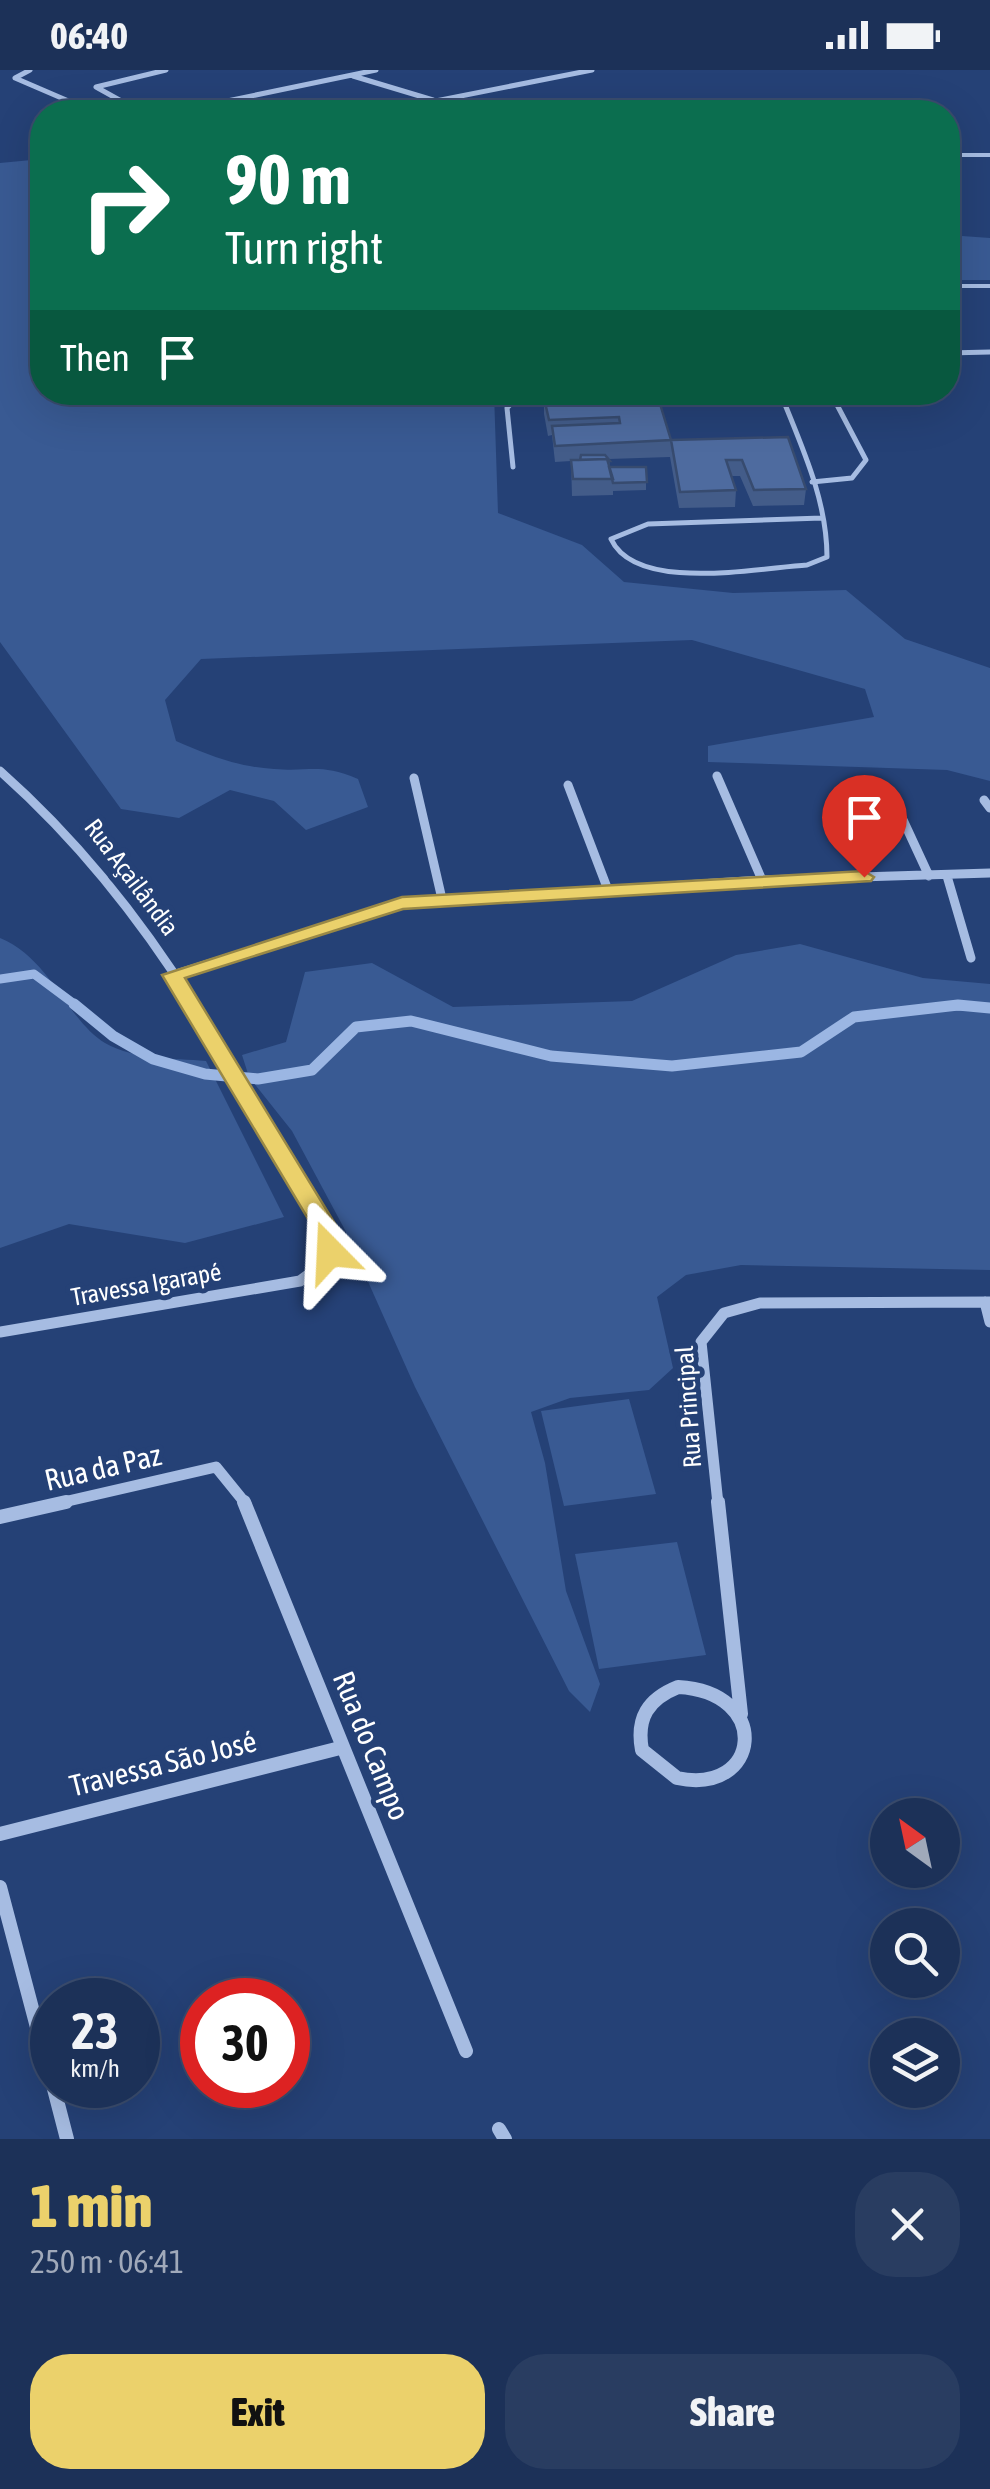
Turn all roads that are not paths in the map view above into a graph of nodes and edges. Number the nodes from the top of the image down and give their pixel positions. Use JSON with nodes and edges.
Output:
{"nodes":[{"id":1,"x":30,"y":70,"type":"edge"},
{"id":2,"x":166,"y":70,"type":"edge"},
{"id":3,"x":376,"y":70,"type":"edge"},
{"id":4,"x":592,"y":70,"type":"edge"},
{"id":5,"x":350,"y":75,"type":"junction"},
{"id":6,"x":66,"y":100,"type":"edge"},
{"id":7,"x":119,"y":100,"type":"edge"},
{"id":8,"x":231,"y":100,"type":"edge"},
{"id":9,"x":434,"y":100,"type":"joint"},
{"id":10,"x":960,"y":155,"type":"edge"},
{"id":11,"x":990,"y":155,"type":"edge"},
{"id":12,"x":960,"y":286,"type":"edge"},
{"id":13,"x":990,"y":286,"type":"edge"},
{"id":14,"x":990,"y":352,"type":"edge"},
{"id":15,"x":960,"y":353,"type":"edge"},
{"id":16,"x":510,"y":405,"type":"edge"},
{"id":17,"x":785,"y":405,"type":"edge"},
{"id":18,"x":837,"y":405,"type":"edge"},
{"id":19,"x":513,"y":468,"type":"dead end"},
{"id":20,"x":812,"y":482,"type":"junction"},
{"id":21,"x":822,"y":518,"type":"junction"},
{"id":22,"x":0,"y":771,"type":"edge"},
{"id":23,"x":717,"y":776,"type":"dead end"},
{"id":24,"x":414,"y":778,"type":"dead end"},
{"id":25,"x":568,"y":785,"type":"dead end"},
{"id":26,"x":891,"y":794,"type":"dead end"},
{"id":27,"x":990,"y":872,"type":"edge"},
{"id":28,"x":929,"y":876,"type":"junction"},
{"id":29,"x":947,"y":876,"type":"junction"},
{"id":30,"x":762,"y":880,"type":"junction"},
{"id":31,"x":608,"y":890,"type":"junction"},
{"id":32,"x":442,"y":899,"type":"junction"},
{"id":33,"x":971,"y":958,"type":"dead end"},
{"id":34,"x":173,"y":975,"type":"junction"},
{"id":35,"x":300,"y":1281,"type":"joint"},
{"id":36,"x":987,"y":1302,"type":"edge"},
{"id":37,"x":990,"y":1322,"type":"edge"},
{"id":38,"x":0,"y":1332,"type":"edge"},
{"id":39,"x":216,"y":1467,"type":"joint"},
{"id":40,"x":0,"y":1517,"type":"edge"},
{"id":41,"x":741,"y":1714,"type":"junction"},
{"id":42,"x":340,"y":1748,"type":"junction"},
{"id":43,"x":0,"y":1834,"type":"edge"},
{"id":44,"x":0,"y":1888,"type":"edge"},
{"id":45,"x":30,"y":1999,"type":"edge"},
{"id":46,"x":466,"y":2051,"type":"dead end"},
{"id":47,"x":59,"y":2108,"type":"edge"},
{"id":48,"x":67,"y":2139,"type":"edge"}],
"edges":[{"from":1,"to":6,"type":"street"},
{"from":2,"to":7,"type":"street"},
{"from":3,"to":5,"type":"street"},
{"from":4,"to":9,"type":"street"},
{"from":5,"to":8,"type":"street"},
{"from":5,"to":9,"type":"street"},
{"from":10,"to":11,"type":"lane"},
{"from":12,"to":13,"type":"lane"},
{"from":14,"to":15,"type":"lane"},
{"from":16,"to":19,"type":"lane"},
{"from":17,"to":20,"type":"lane"},
{"from":18,"to":20,"type":"lane"},
{"from":20,"to":21,"type":"lane"},
{"from":21,"to":21,"type":"lane"},
{"from":22,"to":34,"type":"street","name":"Rua Açailândia"},
{"from":23,"to":30,"type":"street"},
{"from":24,"to":32,"type":"street"},
{"from":25,"to":31,"type":"street"},
{"from":26,"to":28,"type":"street"},
{"from":27,"to":29,"type":"street"},
{"from":28,"to":29,"type":"street"},
{"from":28,"to":30,"type":"street"},
{"from":29,"to":33,"type":"street"},
{"from":30,"to":31,"type":"street"},
{"from":31,"to":32,"type":"street"},
{"from":32,"to":34,"type":"street"},
{"from":34,"to":35,"type":"street","name":"Rua Açailândia"},
{"from":35,"to":38,"type":"street","name":"Travessa Igarapé"},
{"from":36,"to":37,"type":"street"},
{"from":36,"to":41,"type":"street","name":"Rua Principal"},
{"from":39,"to":40,"type":"street","name":"Rua da Paz"},
{"from":39,"to":42,"type":"street","name":"Rua do Campo"},
{"from":41,"to":41,"type":"street"},
{"from":42,"to":43,"type":"street","name":"Travessa São José"},
{"from":42,"to":46,"type":"street","name":"Rua do Campo"},
{"from":44,"to":45,"type":"street"},
{"from":47,"to":48,"type":"street"}]}
